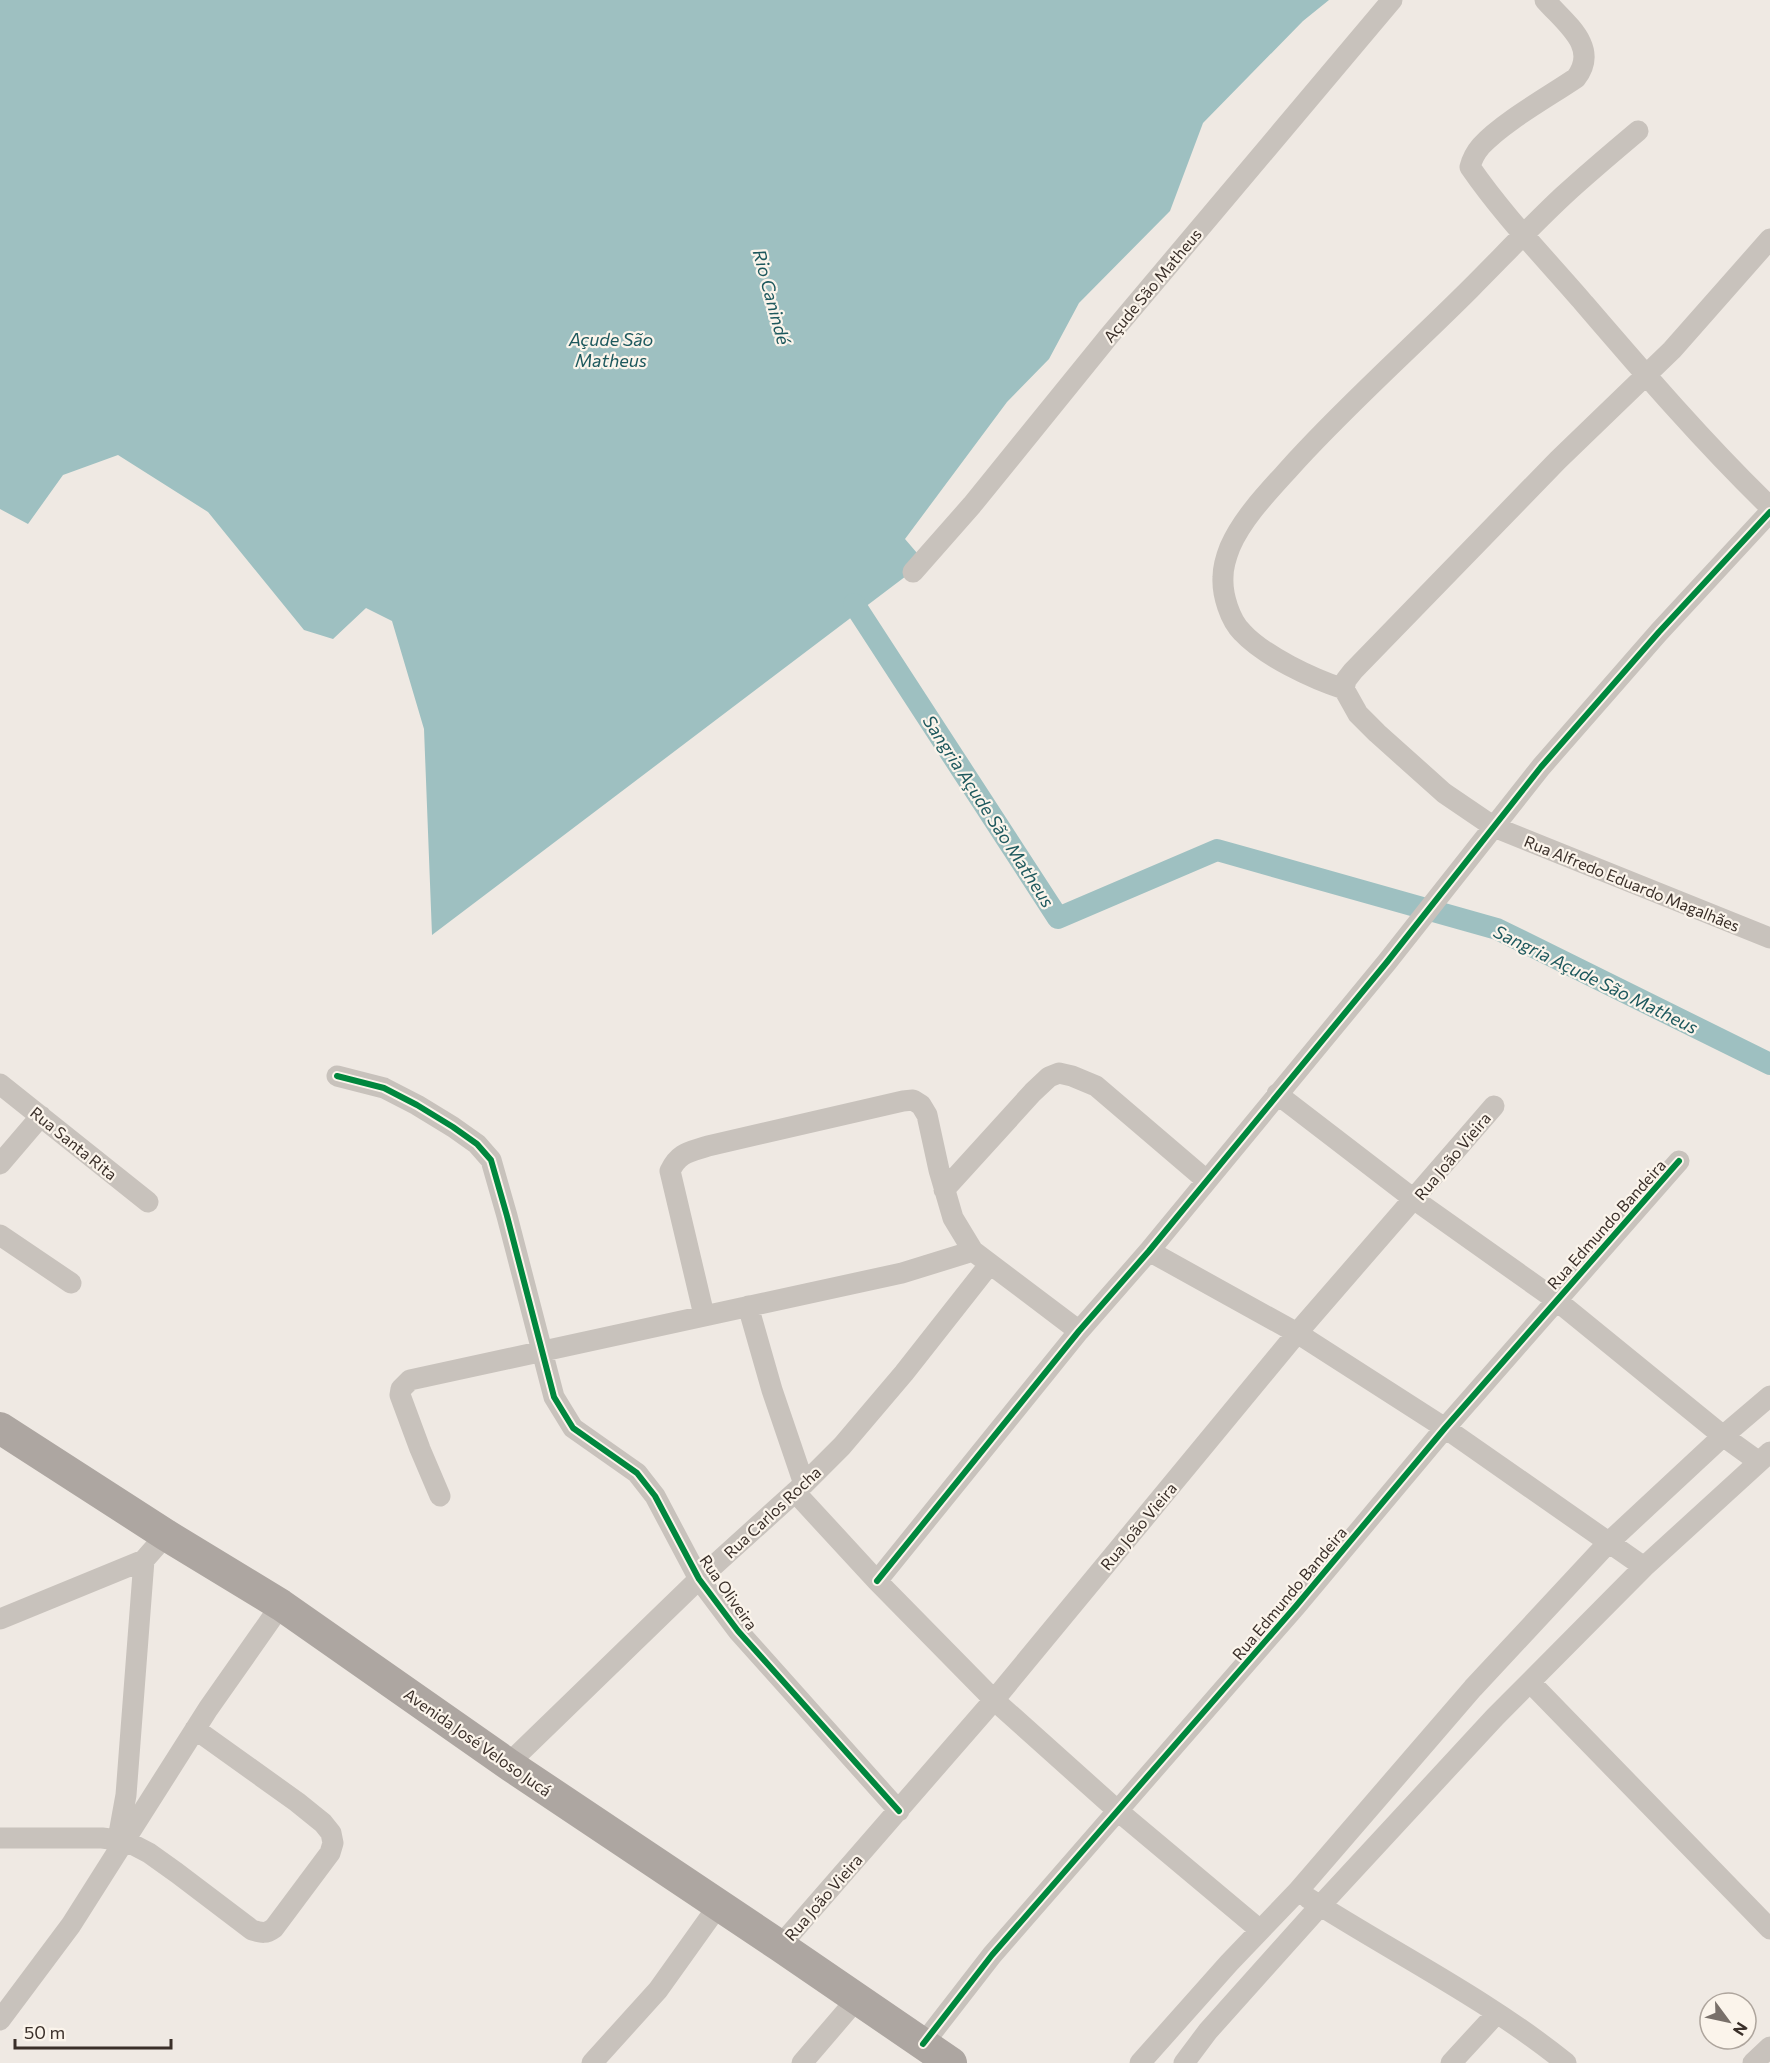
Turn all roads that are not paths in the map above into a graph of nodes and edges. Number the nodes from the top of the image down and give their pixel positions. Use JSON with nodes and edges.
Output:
{"nodes":[{"id":1,"x":1392,"y":0,"type":"edge"},
{"id":2,"x":1545,"y":0,"type":"edge"},
{"id":3,"x":1638,"y":131,"type":"dead end"},
{"id":4,"x":1524,"y":234,"type":"junction"},
{"id":5,"x":1770,"y":239,"type":"edge"},
{"id":6,"x":1646,"y":376,"type":"junction"},
{"id":7,"x":1770,"y":509,"type":"edge"},
{"id":8,"x":913,"y":572,"type":"dead end"},
{"id":9,"x":1344,"y":689,"type":"junction"},
{"id":10,"x":1494,"y":827,"type":"junction"},
{"id":11,"x":1770,"y":938,"type":"edge"},
{"id":12,"x":337,"y":1076,"type":"dead end"},
{"id":13,"x":0,"y":1084,"type":"edge"},
{"id":14,"x":1277,"y":1094,"type":"junction"},
{"id":15,"x":1494,"y":1106,"type":"dead end"},
{"id":16,"x":41,"y":1116,"type":"junction"},
{"id":17,"x":1679,"y":1161,"type":"dead end"},
{"id":18,"x":0,"y":1164,"type":"edge"},
{"id":19,"x":1206,"y":1180,"type":"junction"},
{"id":20,"x":944,"y":1190,"type":"junction"},
{"id":21,"x":1414,"y":1200,"type":"junction"},
{"id":22,"x":148,"y":1202,"type":"dead end"},
{"id":23,"x":0,"y":1235,"type":"edge"},
{"id":24,"x":1149,"y":1251,"type":"junction"},
{"id":25,"x":981,"y":1258,"type":"junction"},
{"id":26,"x":71,"y":1283,"type":"dead end"},
{"id":27,"x":1556,"y":1300,"type":"junction"},
{"id":28,"x":748,"y":1306,"type":"junction"},
{"id":29,"x":704,"y":1315,"type":"junction"},
{"id":30,"x":1079,"y":1330,"type":"junction"},
{"id":31,"x":1297,"y":1333,"type":"junction"},
{"id":32,"x":541,"y":1351,"type":"junction"},
{"id":33,"x":1770,"y":1396,"type":"edge"},
{"id":34,"x":0,"y":1428,"type":"edge"},
{"id":35,"x":1445,"y":1428,"type":"junction"},
{"id":36,"x":1723,"y":1436,"type":"junction"},
{"id":37,"x":1764,"y":1457,"type":"edge"},
{"id":38,"x":800,"y":1488,"type":"junction"},
{"id":39,"x":440,"y":1496,"type":"dead end"},
{"id":40,"x":166,"y":1535,"type":"junction"},
{"id":41,"x":1608,"y":1543,"type":"junction"},
{"id":42,"x":144,"y":1560,"type":"junction"},
{"id":43,"x":1644,"y":1567,"type":"junction"},
{"id":44,"x":699,"y":1579,"type":"junction"},
{"id":45,"x":877,"y":1581,"type":"junction"},
{"id":46,"x":281,"y":1605,"type":"junction"},
{"id":47,"x":0,"y":1619,"type":"edge"},
{"id":48,"x":1530,"y":1682,"type":"junction"},
{"id":49,"x":994,"y":1700,"type":"junction"},
{"id":50,"x":195,"y":1729,"type":"junction"},
{"id":51,"x":508,"y":1764,"type":"junction"},
{"id":52,"x":899,"y":1811,"type":"junction"},
{"id":53,"x":1118,"y":1811,"type":"junction"},
{"id":54,"x":0,"y":1838,"type":"edge"},
{"id":55,"x":122,"y":1840,"type":"junction"},
{"id":56,"x":1297,"y":1892,"type":"junction"},
{"id":57,"x":718,"y":1906,"type":"junction"},
{"id":58,"x":1320,"y":1906,"type":"junction"},
{"id":59,"x":1770,"y":1929,"type":"edge"},
{"id":60,"x":1260,"y":1930,"type":"junction"},
{"id":61,"x":780,"y":1946,"type":"junction"},
{"id":62,"x":856,"y":2000,"type":"junction"},
{"id":63,"x":1497,"y":2013,"type":"junction"},
{"id":64,"x":0,"y":2020,"type":"edge"},
{"id":65,"x":922,"y":2044,"type":"junction"},
{"id":66,"x":1770,"y":2047,"type":"edge"},
{"id":67,"x":592,"y":2063,"type":"edge"},
{"id":68,"x":802,"y":2063,"type":"edge"},
{"id":69,"x":951,"y":2063,"type":"edge"},
{"id":70,"x":1140,"y":2063,"type":"edge"},
{"id":71,"x":1184,"y":2063,"type":"edge"},
{"id":72,"x":1451,"y":2063,"type":"edge"},
{"id":73,"x":1566,"y":2063,"type":"edge"},
{"id":74,"x":1753,"y":2063,"type":"edge"}],
"edges":[{"from":1,"to":8,"type":"street","name":"Açude São Matheus"},
{"from":2,"to":4,"type":"street"},
{"from":3,"to":4,"type":"street"},
{"from":4,"to":6,"type":"street"},
{"from":4,"to":9,"type":"street"},
{"from":5,"to":6,"type":"street"},
{"from":6,"to":7,"type":"street"},
{"from":6,"to":9,"type":"street"},
{"from":7,"to":10,"type":"street"},
{"from":9,"to":10,"type":"street","name":"Rua Alfredo Eduardo Magalhães"},
{"from":10,"to":11,"type":"street","name":"Rua Alfredo Eduardo Magalhães"},
{"from":10,"to":14,"type":"street"},
{"from":12,"to":32,"type":"street","name":"Rua Oliveira"},
{"from":13,"to":16,"type":"street","name":"Rua Santa Rita"},
{"from":14,"to":19,"type":"street"},
{"from":14,"to":21,"type":"street"},
{"from":15,"to":21,"type":"street","name":"Rua João Vieira"},
{"from":16,"to":18,"type":"street"},
{"from":16,"to":22,"type":"street","name":"Rua Santa Rita"},
{"from":17,"to":27,"type":"street","name":"Rua Edmundo Bandeira"},
{"from":19,"to":20,"type":"street"},
{"from":19,"to":24,"type":"street"},
{"from":20,"to":25,"type":"street"},
{"from":20,"to":29,"type":"street"},
{"from":21,"to":27,"type":"street"},
{"from":21,"to":31,"type":"street","name":"Rua João Vieira"},
{"from":23,"to":26,"type":"street"},
{"from":24,"to":30,"type":"street"},
{"from":24,"to":31,"type":"street"},
{"from":25,"to":28,"type":"street"},
{"from":25,"to":30,"type":"street"},
{"from":25,"to":38,"type":"street","name":"Rua Carlos Rocha"},
{"from":27,"to":35,"type":"street","name":"Rua Edmundo Bandeira"},
{"from":27,"to":36,"type":"street"},
{"from":28,"to":29,"type":"street"},
{"from":28,"to":38,"type":"street"},
{"from":29,"to":32,"type":"street"},
{"from":30,"to":45,"type":"street"},
{"from":31,"to":35,"type":"street"},
{"from":31,"to":49,"type":"street","name":"Rua João Vieira"},
{"from":32,"to":39,"type":"street"},
{"from":32,"to":44,"type":"street","name":"Rua Oliveira"},
{"from":33,"to":36,"type":"street"},
{"from":34,"to":40,"type":"main road","name":"Avenida José Veloso Jucá"},
{"from":35,"to":41,"type":"street"},
{"from":35,"to":53,"type":"street","name":"Rua Edmundo Bandeira"},
{"from":36,"to":37,"type":"street"},
{"from":36,"to":41,"type":"street"},
{"from":37,"to":43,"type":"street"},
{"from":38,"to":44,"type":"street","name":"Rua Carlos Rocha"},
{"from":38,"to":45,"type":"street"},
{"from":40,"to":42,"type":"street"},
{"from":40,"to":46,"type":"main road","name":"Avenida José Veloso Jucá"},
{"from":41,"to":43,"type":"street"},
{"from":41,"to":56,"type":"street"},
{"from":42,"to":47,"type":"street"},
{"from":42,"to":55,"type":"street"},
{"from":43,"to":48,"type":"street"},
{"from":44,"to":51,"type":"street","name":"Rua Carlos Rocha"},
{"from":44,"to":52,"type":"street","name":"Rua Oliveira"},
{"from":45,"to":49,"type":"street"},
{"from":46,"to":50,"type":"street"},
{"from":46,"to":51,"type":"main road","name":"Avenida José Veloso Jucá"},
{"from":48,"to":58,"type":"street"},
{"from":48,"to":59,"type":"street"},
{"from":49,"to":52,"type":"street","name":"Rua João Vieira"},
{"from":49,"to":53,"type":"street"},
{"from":50,"to":55,"type":"street"},
{"from":50,"to":55,"type":"street"},
{"from":51,"to":57,"type":"main road","name":"Avenida José Veloso Jucá"},
{"from":52,"to":61,"type":"street","name":"Rua João Vieira"},
{"from":53,"to":60,"type":"street"},
{"from":53,"to":65,"type":"street","name":"Rua Edmundo Bandeira"},
{"from":54,"to":55,"type":"street"},
{"from":55,"to":64,"type":"street"},
{"from":56,"to":58,"type":"street"},
{"from":56,"to":60,"type":"street"},
{"from":57,"to":61,"type":"main road","name":"Avenida José Veloso Jucá"},
{"from":57,"to":67,"type":"street"},
{"from":58,"to":63,"type":"street"},
{"from":58,"to":71,"type":"street"},
{"from":60,"to":70,"type":"street"},
{"from":61,"to":62,"type":"main road","name":"Avenida José Veloso Jucá"},
{"from":62,"to":65,"type":"main road","name":"Avenida José Veloso Jucá"},
{"from":62,"to":68,"type":"street"},
{"from":63,"to":72,"type":"street"},
{"from":63,"to":73,"type":"street"},
{"from":65,"to":69,"type":"main road","name":"Avenida José Veloso Jucá"},
{"from":66,"to":74,"type":"street"}]}
